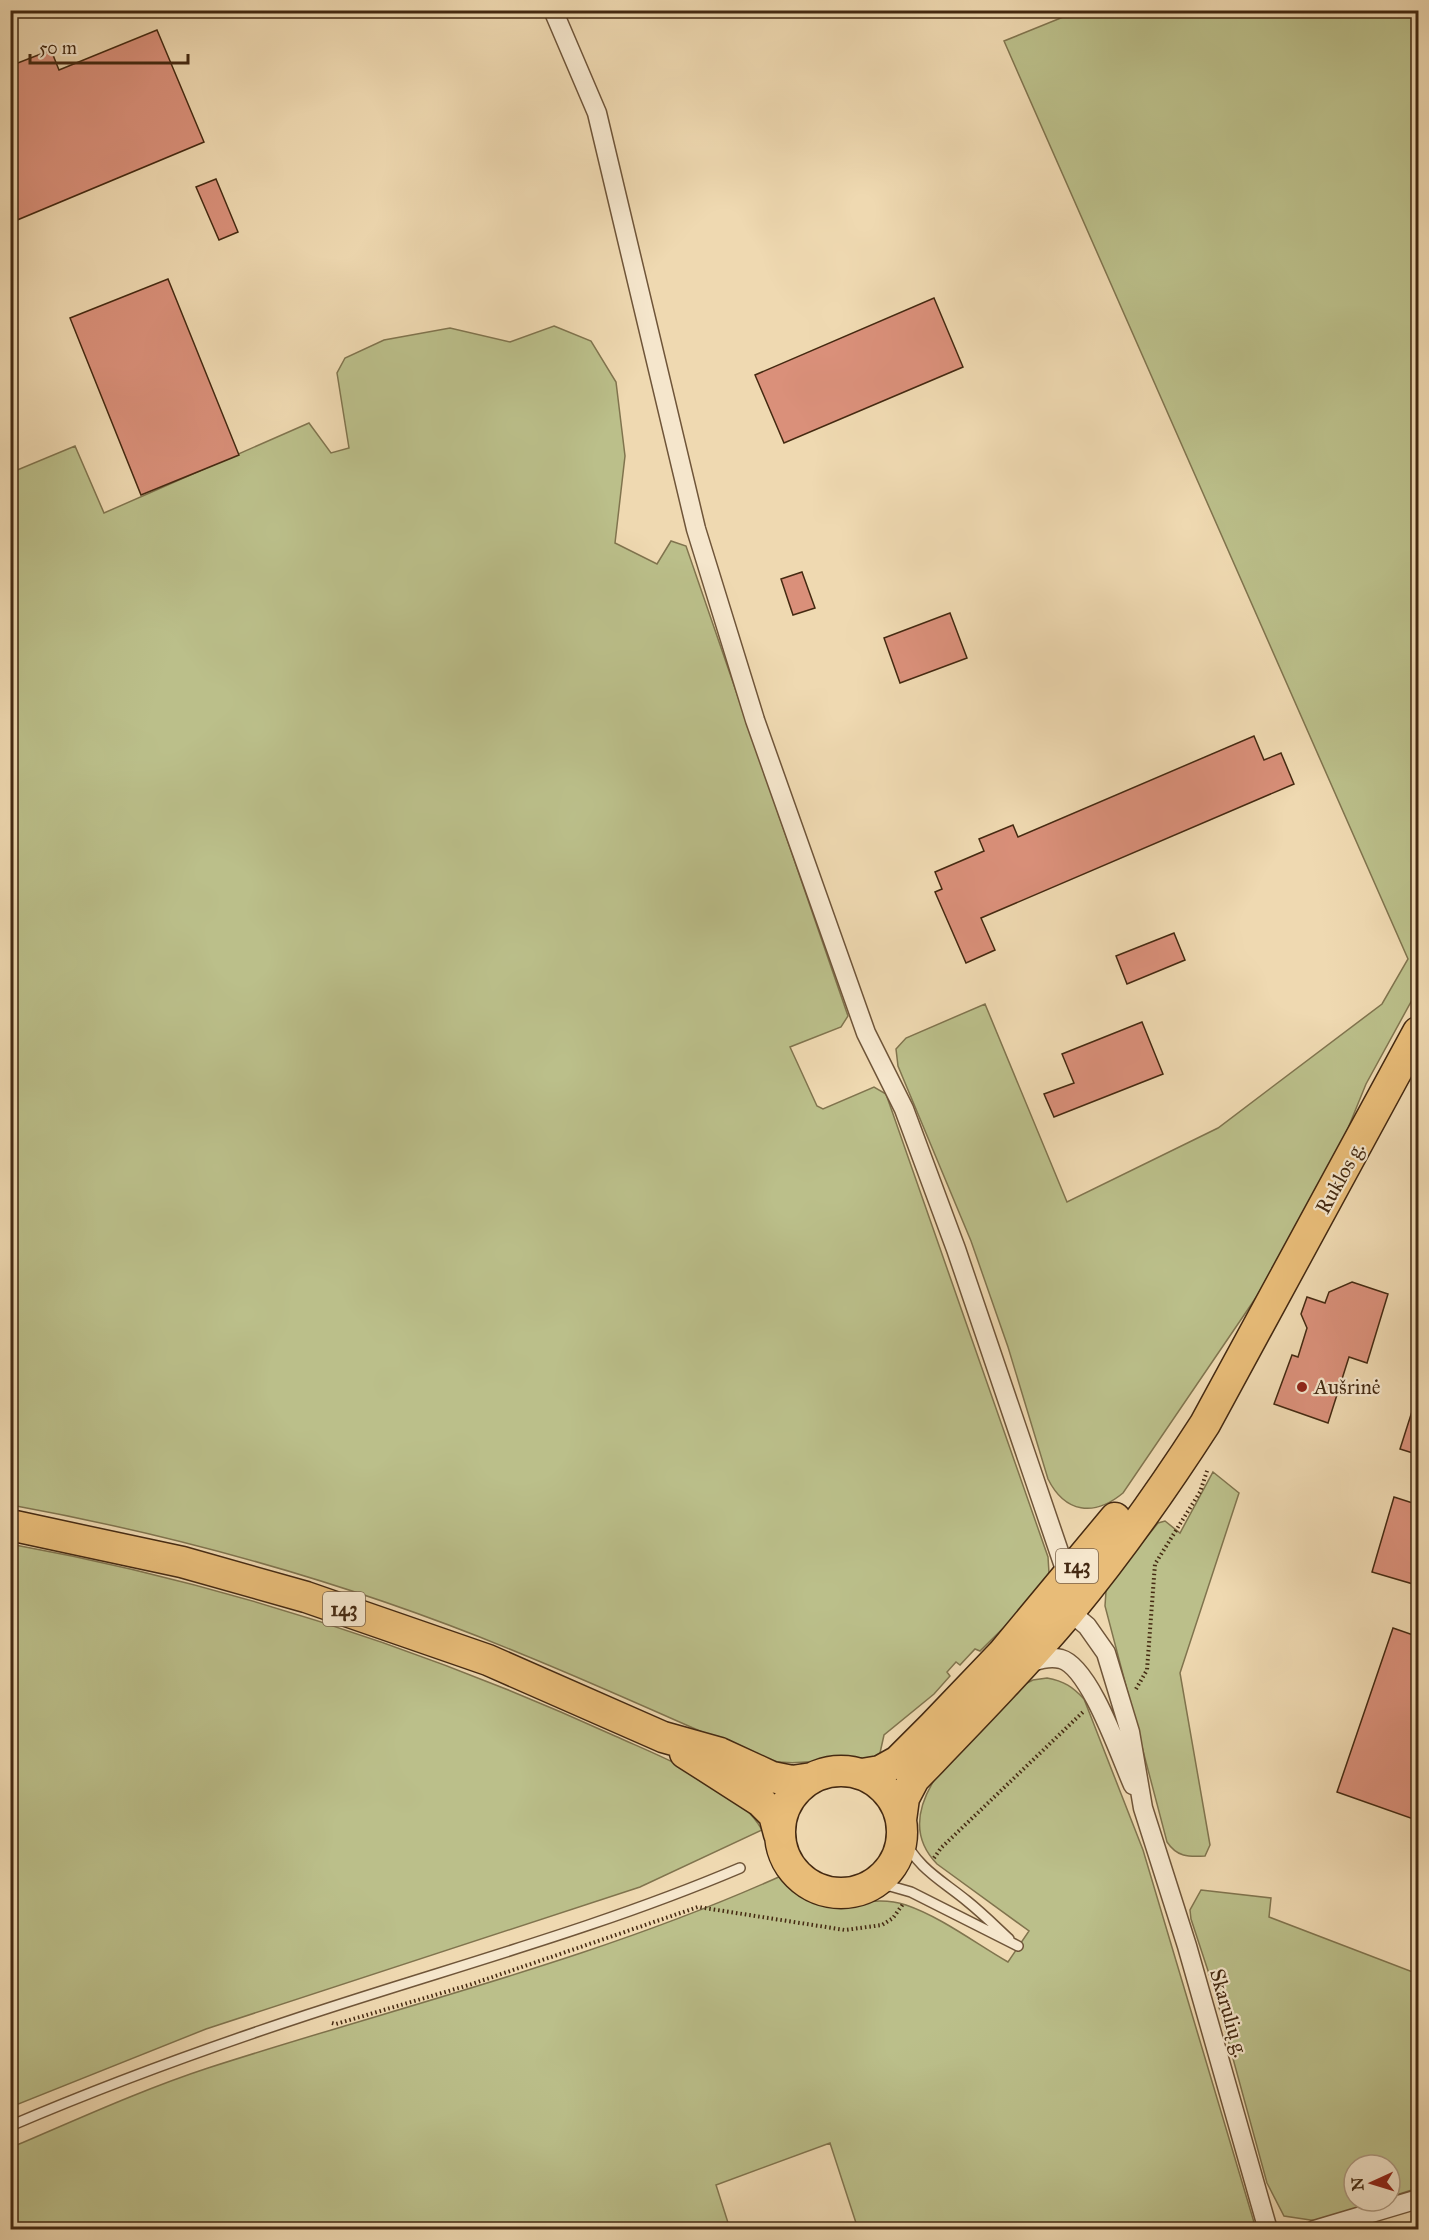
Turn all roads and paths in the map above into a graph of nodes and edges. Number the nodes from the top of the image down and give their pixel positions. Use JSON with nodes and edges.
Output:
{"nodes":[{"id":1,"x":553,"y":10,"type":"edge"},
{"id":2,"x":1419,"y":1032,"type":"edge"},
{"id":3,"x":1259,"y":1322,"type":"junction"},
{"id":4,"x":10,"y":1525,"type":"edge"},
{"id":5,"x":1068,"y":1578,"type":"junction"},
{"id":6,"x":1069,"y":1611,"type":"junction"},
{"id":7,"x":1035,"y":1616,"type":"junction"},
{"id":8,"x":1023,"y":1665,"type":"junction"},
{"id":9,"x":663,"y":1737,"type":"junction"},
{"id":10,"x":862,"y":1774,"type":"junction"},
{"id":11,"x":812,"y":1778,"type":"junction"},
{"id":12,"x":1143,"y":1808,"type":"junction"},
{"id":13,"x":902,"y":1828,"type":"junction"},
{"id":14,"x":779,"y":1834,"type":"junction"},
{"id":15,"x":740,"y":1868,"type":"dead end"},
{"id":16,"x":867,"y":1888,"type":"junction"},
{"id":17,"x":10,"y":2126,"type":"edge"},
{"id":18,"x":1419,"y":2199,"type":"edge"},
{"id":19,"x":1268,"y":2229,"type":"edge"},
{"id":20,"x":1314,"y":2229,"type":"edge"}],
"edges":[{"from":1,"to":5,"type":"street"},
{"from":2,"to":3,"type":"main road","name":"Ruklos g.","number":"143"},
{"from":3,"to":5,"type":"main road","number":"143"},
{"from":3,"to":6,"type":"main road","number":"143"},
{"from":4,"to":9,"type":"main road","number":"143"},
{"from":5,"to":7,"type":"main road","number":"143"},
{"from":6,"to":7,"type":"street"},
{"from":6,"to":8,"type":"main road","number":"143"},
{"from":6,"to":12,"type":"street","name":"Skarulių g."},
{"from":7,"to":10,"type":"main road","number":"143"},
{"from":8,"to":12,"type":"street","name":"Skarulių g."},
{"from":8,"to":13,"type":"main road","number":"143"},
{"from":9,"to":11,"type":"main road","number":"143"},
{"from":9,"to":14,"type":"main road","number":"143"},
{"from":10,"to":11,"type":"main road","number":"143"},
{"from":10,"to":13,"type":"main road"},
{"from":11,"to":14,"type":"main road"},
{"from":12,"to":19,"type":"street","name":"Skarulių g."},
{"from":13,"to":16,"type":"main road","number":"143"},
{"from":13,"to":16,"type":"lane"},
{"from":14,"to":16,"type":"main road","number":"143"},
{"from":15,"to":17,"type":"lane"},
{"from":18,"to":20,"type":"street"}]}
